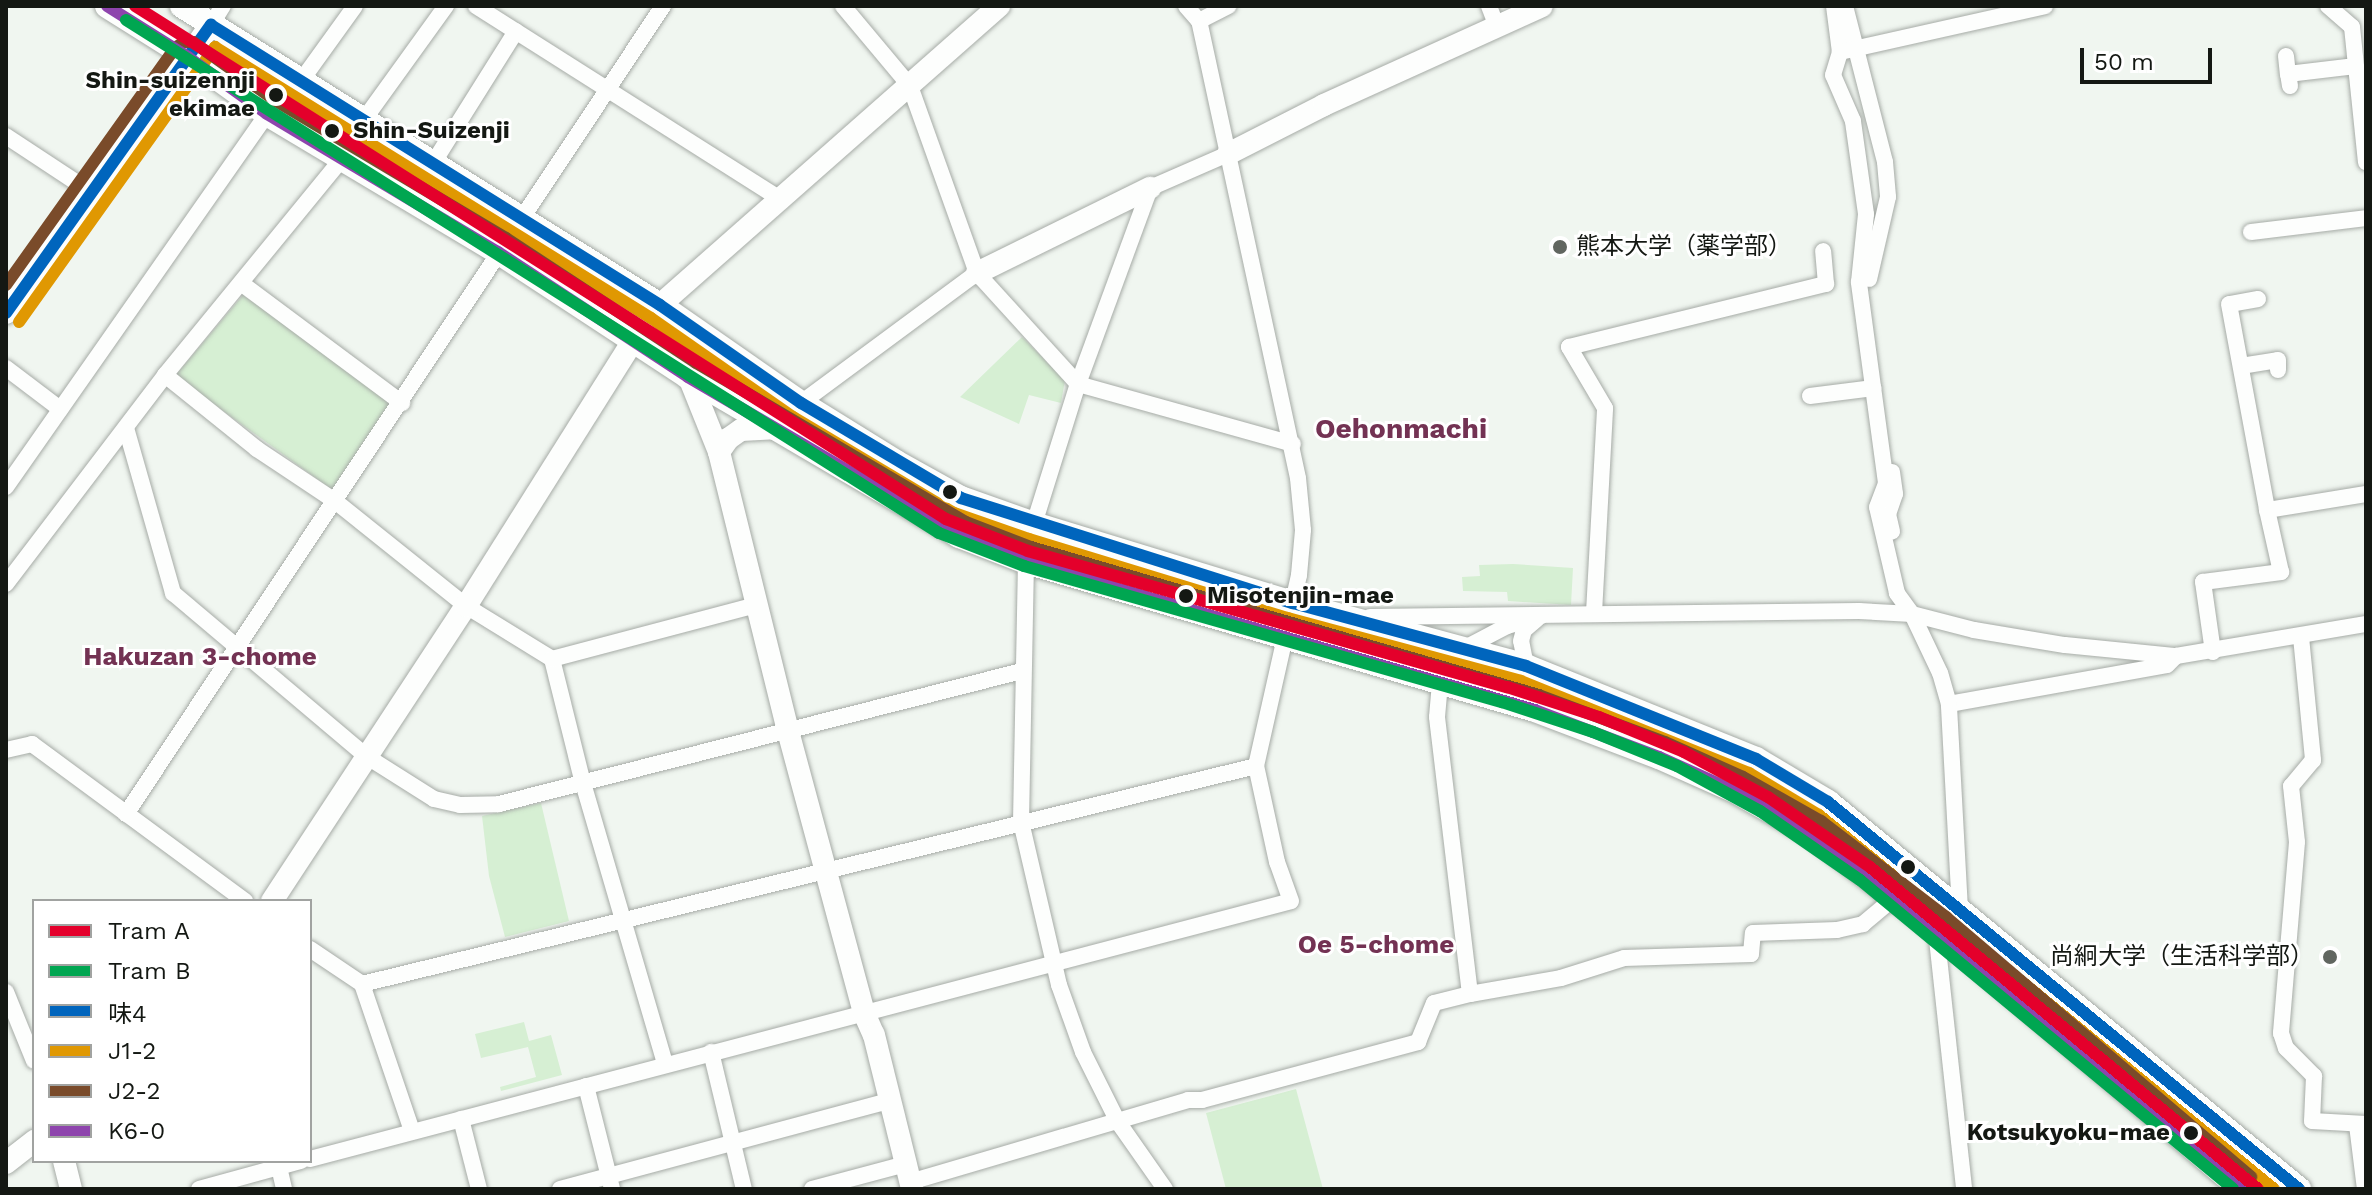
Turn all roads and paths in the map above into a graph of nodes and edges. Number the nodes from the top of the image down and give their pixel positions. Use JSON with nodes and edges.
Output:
{"nodes":[{"id":1,"x":107,"y":6,"type":"edge"},
{"id":2,"x":182,"y":6,"type":"edge"},
{"id":3,"x":355,"y":6,"type":"edge"},
{"id":4,"x":446,"y":6,"type":"edge"},
{"id":5,"x":476,"y":6,"type":"edge"},
{"id":6,"x":663,"y":6,"type":"edge"},
{"id":7,"x":843,"y":6,"type":"edge"},
{"id":8,"x":999,"y":6,"type":"edge"},
{"id":9,"x":1186,"y":6,"type":"edge"},
{"id":10,"x":1228,"y":6,"type":"edge"},
{"id":11,"x":1542,"y":6,"type":"edge"},
{"id":12,"x":1834,"y":6,"type":"edge"},
{"id":13,"x":1845,"y":6,"type":"edge"},
{"id":14,"x":2045,"y":6,"type":"edge"},
{"id":15,"x":2328,"y":6,"type":"edge"},
{"id":16,"x":217,"y":15,"type":"edge"},
{"id":17,"x":1493,"y":16,"type":"edge"},
{"id":18,"x":1199,"y":21,"type":"junction"},
{"id":19,"x":516,"y":31,"type":"junction"},
{"id":20,"x":1848,"y":51,"type":"junction"},
{"id":21,"x":2286,"y":56,"type":"dead end"},
{"id":22,"x":188,"y":57,"type":"junction"},
{"id":23,"x":2356,"y":66,"type":"junction"},
{"id":24,"x":301,"y":81,"type":"junction"},
{"id":25,"x":910,"y":86,"type":"junction"},
{"id":26,"x":606,"y":89,"type":"junction"},
{"id":27,"x":267,"y":114,"type":"junction"},
{"id":28,"x":363,"y":121,"type":"junction"},
{"id":29,"x":6,"y":136,"type":"edge"},
{"id":30,"x":1228,"y":154,"type":"junction"},
{"id":31,"x":341,"y":160,"type":"junction"},
{"id":32,"x":2366,"y":162,"type":"edge"},
{"id":33,"x":432,"y":165,"type":"junction"},
{"id":34,"x":1150,"y":188,"type":"junction"},
{"id":35,"x":94,"y":194,"type":"junction"},
{"id":36,"x":782,"y":200,"type":"junction"},
{"id":37,"x":2366,"y":218,"type":"edge"},
{"id":38,"x":522,"y":219,"type":"junction"},
{"id":39,"x":2251,"y":232,"type":"dead end"},
{"id":40,"x":1823,"y":251,"type":"dead end"},
{"id":41,"x":498,"y":252,"type":"junction"},
{"id":42,"x":977,"y":273,"type":"junction"},
{"id":43,"x":241,"y":283,"type":"junction"},
{"id":44,"x":2258,"y":299,"type":"dead end"},
{"id":45,"x":660,"y":305,"type":"junction"},
{"id":46,"x":6,"y":313,"type":"edge"},
{"id":47,"x":633,"y":341,"type":"junction"},
{"id":48,"x":2241,"y":366,"type":"junction"},
{"id":49,"x":6,"y":368,"type":"edge"},
{"id":50,"x":2278,"y":370,"type":"dead end"},
{"id":51,"x":165,"y":375,"type":"junction"},
{"id":52,"x":688,"y":377,"type":"junction"},
{"id":53,"x":1078,"y":384,"type":"junction"},
{"id":54,"x":1873,"y":388,"type":"junction"},
{"id":55,"x":1810,"y":396,"type":"dead end"},
{"id":56,"x":402,"y":403,"type":"junction"},
{"id":57,"x":801,"y":403,"type":"junction"},
{"id":58,"x":60,"y":409,"type":"junction"},
{"id":59,"x":126,"y":428,"type":"junction"},
{"id":60,"x":778,"y":431,"type":"junction"},
{"id":61,"x":1293,"y":444,"type":"junction"},
{"id":62,"x":719,"y":452,"type":"junction"},
{"id":63,"x":6,"y":487,"type":"edge"},
{"id":64,"x":2366,"y":494,"type":"edge"},
{"id":65,"x":335,"y":501,"type":"junction"},
{"id":66,"x":2267,"y":510,"type":"junction"},
{"id":67,"x":1034,"y":524,"type":"junction"},
{"id":68,"x":1026,"y":562,"type":"junction"},
{"id":69,"x":6,"y":584,"type":"edge"},
{"id":70,"x":1293,"y":603,"type":"junction"},
{"id":71,"x":757,"y":605,"type":"junction"},
{"id":72,"x":466,"y":606,"type":"junction"},
{"id":73,"x":1594,"y":613,"type":"junction"},
{"id":74,"x":1912,"y":614,"type":"junction"},
{"id":75,"x":1541,"y":616,"type":"junction"},
{"id":76,"x":1346,"y":617,"type":"junction"},
{"id":77,"x":2366,"y":624,"type":"edge"},
{"id":78,"x":1285,"y":636,"type":"junction"},
{"id":79,"x":2301,"y":637,"type":"junction"},
{"id":80,"x":238,"y":648,"type":"junction"},
{"id":81,"x":1463,"y":649,"type":"junction"},
{"id":82,"x":2213,"y":652,"type":"junction"},
{"id":83,"x":2176,"y":656,"type":"junction"},
{"id":84,"x":552,"y":659,"type":"junction"},
{"id":85,"x":1526,"y":666,"type":"junction"},
{"id":86,"x":1022,"y":671,"type":"junction"},
{"id":87,"x":1440,"y":681,"type":"junction"},
{"id":88,"x":1949,"y":704,"type":"junction"},
{"id":89,"x":788,"y":731,"type":"junction"},
{"id":90,"x":6,"y":750,"type":"edge"},
{"id":91,"x":366,"y":756,"type":"junction"},
{"id":92,"x":1256,"y":766,"type":"junction"},
{"id":93,"x":583,"y":783,"type":"junction"},
{"id":94,"x":126,"y":814,"type":"junction"},
{"id":95,"x":1021,"y":822,"type":"junction"},
{"id":96,"x":827,"y":871,"type":"junction"},
{"id":97,"x":1894,"y":898,"type":"junction"},
{"id":98,"x":242,"y":899,"type":"edge"},
{"id":99,"x":273,"y":899,"type":"edge"},
{"id":100,"x":1960,"y":910,"type":"junction"},
{"id":101,"x":624,"y":921,"type":"junction"},
{"id":102,"x":1936,"y":930,"type":"junction"},
{"id":103,"x":312,"y":950,"type":"edge"},
{"id":104,"x":1056,"y":962,"type":"junction"},
{"id":105,"x":362,"y":984,"type":"junction"},
{"id":106,"x":6,"y":992,"type":"edge"},
{"id":107,"x":1470,"y":994,"type":"junction"},
{"id":108,"x":864,"y":1013,"type":"junction"},
{"id":109,"x":711,"y":1052,"type":"junction"},
{"id":110,"x":32,"y":1056,"type":"edge"},
{"id":111,"x":665,"y":1064,"type":"junction"},
{"id":112,"x":586,"y":1086,"type":"junction"},
{"id":113,"x":891,"y":1100,"type":"junction"},
{"id":114,"x":461,"y":1119,"type":"junction"},
{"id":115,"x":1118,"y":1122,"type":"junction"},
{"id":116,"x":2362,"y":1124,"type":"edge"},
{"id":117,"x":412,"y":1131,"type":"junction"},
{"id":118,"x":733,"y":1142,"type":"junction"},
{"id":119,"x":32,"y":1143,"type":"edge"},
{"id":120,"x":312,"y":1158,"type":"edge"},
{"id":121,"x":6,"y":1163,"type":"edge"},
{"id":122,"x":64,"y":1163,"type":"edge"},
{"id":123,"x":294,"y":1163,"type":"edge"},
{"id":124,"x":279,"y":1167,"type":"junction"},
{"id":125,"x":909,"y":1178,"type":"edge"},
{"id":126,"x":610,"y":1182,"type":"edge"},
{"id":127,"x":1163,"y":1188,"type":"edge"},
{"id":128,"x":71,"y":1189,"type":"edge"},
{"id":129,"x":199,"y":1189,"type":"edge"},
{"id":130,"x":284,"y":1189,"type":"edge"},
{"id":131,"x":479,"y":1189,"type":"edge"},
{"id":132,"x":560,"y":1189,"type":"edge"},
{"id":133,"x":744,"y":1189,"type":"edge"},
{"id":134,"x":812,"y":1189,"type":"edge"},
{"id":135,"x":1964,"y":1189,"type":"edge"},
{"id":136,"x":2241,"y":1189,"type":"edge"},
{"id":137,"x":2299,"y":1189,"type":"edge"},
{"id":138,"x":2365,"y":1189,"type":"edge"}],
"edges":[{"from":1,"to":22,"type":"main road"},
{"from":2,"to":16,"type":"main road"},
{"from":3,"to":24,"type":"street"},
{"from":4,"to":28,"type":"street"},
{"from":5,"to":19,"type":"street"},
{"from":6,"to":26,"type":"street"},
{"from":7,"to":25,"type":"street"},
{"from":8,"to":25,"type":"street"},
{"from":9,"to":18,"type":"street"},
{"from":10,"to":18,"type":"street"},
{"from":11,"to":17,"type":"street"},
{"from":12,"to":20,"type":"street"},
{"from":13,"to":20,"type":"street"},
{"from":14,"to":20,"type":"street"},
{"from":15,"to":23,"type":"street"},
{"from":16,"to":22,"type":"street"},
{"from":16,"to":24,"type":"main road"},
{"from":17,"to":30,"type":"street"},
{"from":18,"to":30,"type":"street"},
{"from":19,"to":26,"type":"street"},
{"from":19,"to":33,"type":"street"},
{"from":20,"to":54,"type":"street"},
{"from":20,"to":74,"type":"street"},
{"from":21,"to":23,"type":"street"},
{"from":22,"to":27,"type":"main road"},
{"from":22,"to":35,"type":"street"},
{"from":23,"to":32,"type":"street"},
{"from":24,"to":28,"type":"main road"},
{"from":25,"to":36,"type":"street"},
{"from":25,"to":42,"type":"street"},
{"from":26,"to":36,"type":"street"},
{"from":26,"to":38,"type":"street"},
{"from":27,"to":31,"type":"main road"},
{"from":27,"to":58,"type":"street"},
{"from":28,"to":33,"type":"main road"},
{"from":29,"to":35,"type":"street"},
{"from":30,"to":34,"type":"street"},
{"from":30,"to":61,"type":"street"},
{"from":31,"to":41,"type":"main road"},
{"from":31,"to":43,"type":"street"},
{"from":33,"to":38,"type":"main road"},
{"from":34,"to":42,"type":"street"},
{"from":34,"to":53,"type":"street"},
{"from":35,"to":46,"type":"street"},
{"from":36,"to":45,"type":"street"},
{"from":37,"to":39,"type":"street"},
{"from":38,"to":41,"type":"street"},
{"from":38,"to":45,"type":"main road"},
{"from":40,"to":73,"type":"street"},
{"from":41,"to":47,"type":"main road"},
{"from":41,"to":56,"type":"street"},
{"from":42,"to":53,"type":"street"},
{"from":42,"to":57,"type":"street"},
{"from":43,"to":51,"type":"street"},
{"from":43,"to":56,"type":"street"},
{"from":44,"to":48,"type":"street"},
{"from":45,"to":47,"type":"street"},
{"from":45,"to":52,"type":"street"},
{"from":45,"to":57,"type":"main road"},
{"from":47,"to":52,"type":"main road"},
{"from":47,"to":72,"type":"street"},
{"from":48,"to":50,"type":"street"},
{"from":48,"to":66,"type":"street"},
{"from":49,"to":58,"type":"street"},
{"from":51,"to":59,"type":"street"},
{"from":51,"to":65,"type":"street"},
{"from":52,"to":60,"type":"main road"},
{"from":52,"to":62,"type":"street"},
{"from":53,"to":61,"type":"street"},
{"from":53,"to":67,"type":"street"},
{"from":54,"to":55,"type":"street"},
{"from":54,"to":74,"type":"street"},
{"from":56,"to":65,"type":"street"},
{"from":57,"to":60,"type":"street"},
{"from":57,"to":67,"type":"main road"},
{"from":58,"to":63,"type":"street"},
{"from":59,"to":69,"type":"street"},
{"from":59,"to":80,"type":"street"},
{"from":60,"to":62,"type":"street"},
{"from":60,"to":68,"type":"main road"},
{"from":61,"to":70,"type":"street"},
{"from":62,"to":71,"type":"street"},
{"from":64,"to":66,"type":"street"},
{"from":65,"to":72,"type":"street"},
{"from":65,"to":80,"type":"street"},
{"from":66,"to":82,"type":"street"},
{"from":67,"to":68,"type":"street"},
{"from":67,"to":70,"type":"main road"},
{"from":68,"to":78,"type":"main road"},
{"from":68,"to":86,"type":"street"},
{"from":70,"to":76,"type":"main road"},
{"from":70,"to":78,"type":"street"},
{"from":71,"to":84,"type":"street"},
{"from":71,"to":89,"type":"street"},
{"from":72,"to":84,"type":"street"},
{"from":72,"to":91,"type":"street"},
{"from":73,"to":74,"type":"street"},
{"from":73,"to":75,"type":"street"},
{"from":74,"to":83,"type":"street"},
{"from":74,"to":88,"type":"street"},
{"from":75,"to":76,"type":"street"},
{"from":75,"to":81,"type":"street"},
{"from":75,"to":85,"type":"street"},
{"from":76,"to":81,"type":"main road"},
{"from":77,"to":79,"type":"street"},
{"from":78,"to":87,"type":"main road"},
{"from":78,"to":92,"type":"street"},
{"from":79,"to":82,"type":"street"},
{"from":79,"to":116,"type":"street"},
{"from":80,"to":91,"type":"street"},
{"from":80,"to":94,"type":"street"},
{"from":81,"to":85,"type":"main road"},
{"from":81,"to":87,"type":"street"},
{"from":82,"to":83,"type":"street"},
{"from":83,"to":88,"type":"street"},
{"from":84,"to":93,"type":"street"},
{"from":85,"to":100,"type":"main road"},
{"from":86,"to":89,"type":"street"},
{"from":86,"to":95,"type":"street"},
{"from":87,"to":97,"type":"main road"},
{"from":87,"to":107,"type":"street"},
{"from":88,"to":100,"type":"street"},
{"from":89,"to":93,"type":"street"},
{"from":89,"to":96,"type":"street"},
{"from":90,"to":94,"type":"street"},
{"from":91,"to":93,"type":"street"},
{"from":91,"to":99,"type":"street"},
{"from":92,"to":95,"type":"street"},
{"from":92,"to":104,"type":"street"},
{"from":93,"to":101,"type":"street"},
{"from":94,"to":98,"type":"street"},
{"from":95,"to":96,"type":"street"},
{"from":95,"to":104,"type":"street"},
{"from":96,"to":101,"type":"street"},
{"from":96,"to":108,"type":"street"},
{"from":97,"to":102,"type":"main road"},
{"from":97,"to":107,"type":"street"},
{"from":100,"to":137,"type":"main road"},
{"from":101,"to":105,"type":"street"},
{"from":101,"to":111,"type":"street"},
{"from":102,"to":135,"type":"street"},
{"from":102,"to":136,"type":"main road"},
{"from":103,"to":105,"type":"street"},
{"from":104,"to":108,"type":"street"},
{"from":104,"to":115,"type":"street"},
{"from":105,"to":117,"type":"street"},
{"from":106,"to":110,"type":"street"},
{"from":107,"to":115,"type":"street"},
{"from":108,"to":109,"type":"street"},
{"from":108,"to":113,"type":"street"},
{"from":109,"to":111,"type":"street"},
{"from":109,"to":118,"type":"street"},
{"from":111,"to":112,"type":"street"},
{"from":112,"to":114,"type":"street"},
{"from":112,"to":126,"type":"street"},
{"from":113,"to":118,"type":"street"},
{"from":113,"to":125,"type":"street"},
{"from":114,"to":117,"type":"street"},
{"from":114,"to":131,"type":"street"},
{"from":115,"to":125,"type":"street"},
{"from":115,"to":127,"type":"street"},
{"from":116,"to":138,"type":"street"},
{"from":117,"to":120,"type":"street"},
{"from":118,"to":126,"type":"street"},
{"from":118,"to":133,"type":"street"},
{"from":119,"to":121,"type":"street"},
{"from":122,"to":128,"type":"street"},
{"from":123,"to":124,"type":"street"},
{"from":124,"to":129,"type":"street"},
{"from":124,"to":130,"type":"street"},
{"from":125,"to":134,"type":"street"},
{"from":126,"to":132,"type":"street"}]}
